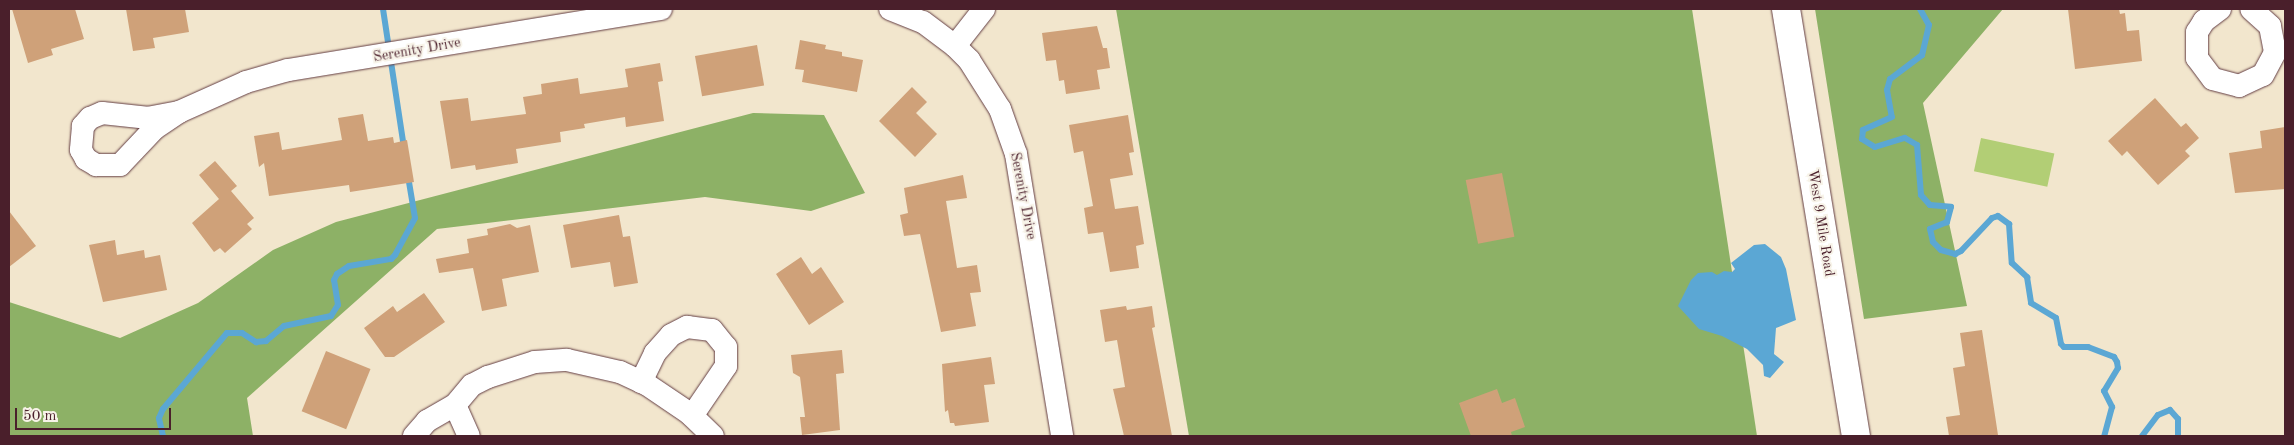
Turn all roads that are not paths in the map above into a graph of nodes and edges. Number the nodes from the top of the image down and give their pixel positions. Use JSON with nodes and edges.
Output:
{"nodes":[{"id":1,"x":661,"y":9,"type":"edge"},
{"id":2,"x":984,"y":9,"type":"edge"},
{"id":3,"x":1786,"y":9,"type":"edge"},
{"id":4,"x":2220,"y":9,"type":"edge"},
{"id":5,"x":2251,"y":9,"type":"edge"},
{"id":6,"x":900,"y":11,"type":"edge"},
{"id":7,"x":626,"y":12,"type":"edge"},
{"id":8,"x":2278,"y":23,"type":"edge"},
{"id":9,"x":954,"y":46,"type":"junction"},
{"id":10,"x":179,"y":112,"type":"dead end"},
{"id":11,"x":641,"y":382,"type":"junction"},
{"id":12,"x":455,"y":405,"type":"junction"},
{"id":13,"x":692,"y":416,"type":"junction"},
{"id":14,"x":414,"y":436,"type":"edge"},
{"id":15,"x":469,"y":436,"type":"edge"},
{"id":16,"x":713,"y":436,"type":"edge"},
{"id":17,"x":1062,"y":436,"type":"edge"},
{"id":18,"x":1856,"y":436,"type":"edge"}],
"edges":[{"from":1,"to":7,"type":"street","name":"Serenity Drive"},
{"from":2,"to":9,"type":"street"},
{"from":3,"to":18,"type":"street","name":"West 9 Mile Road"},
{"from":4,"to":8,"type":"street"},
{"from":5,"to":8,"type":"street"},
{"from":6,"to":9,"type":"street","name":"Serenity Drive"},
{"from":7,"to":10,"type":"street","name":"Serenity Drive"},
{"from":9,"to":17,"type":"street","name":"Serenity Drive"},
{"from":11,"to":12,"type":"street"},
{"from":11,"to":13,"type":"street"},
{"from":11,"to":13,"type":"street"},
{"from":12,"to":14,"type":"street"},
{"from":12,"to":15,"type":"street"},
{"from":13,"to":16,"type":"street"}]}
